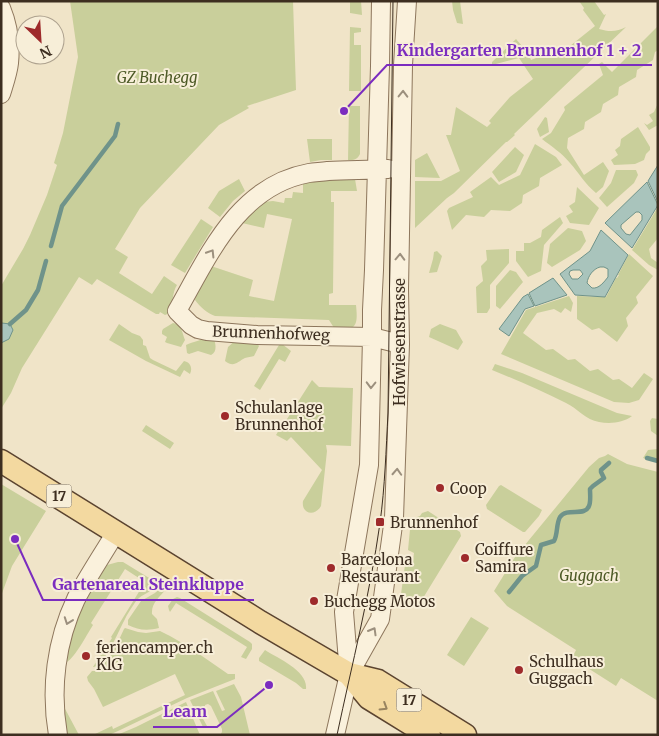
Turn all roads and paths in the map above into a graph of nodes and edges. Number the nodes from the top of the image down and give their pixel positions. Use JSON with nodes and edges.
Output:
{"nodes":[{"id":1,"x":381,"y":1,"type":"edge"},
{"id":2,"x":407,"y":1,"type":"edge"},
{"id":3,"x":1,"y":8,"type":"edge"},
{"id":4,"x":1,"y":94,"type":"edge"},
{"id":5,"x":402,"y":169,"type":"junction"},
{"id":6,"x":377,"y":170,"type":"junction"},
{"id":7,"x":372,"y":336,"type":"junction"},
{"id":8,"x":400,"y":344,"type":"junction"},
{"id":9,"x":1,"y":461,"type":"edge"},
{"id":10,"x":116,"y":532,"type":"junction"},
{"id":11,"x":349,"y":674,"type":"junction"},
{"id":12,"x":58,"y":735,"type":"edge"},
{"id":13,"x":336,"y":735,"type":"edge"},
{"id":14,"x":430,"y":735,"type":"edge"},
{"id":15,"x":465,"y":735,"type":"edge"}],
"edges":[{"from":1,"to":6,"type":"street","name":"Hofwiesenstrasse"},
{"from":5,"to":2,"type":"street","name":"Hofwiesenstrasse","one_way":true},
{"from":3,"to":4,"type":"street"},
{"from":5,"to":6,"type":"street"},
{"from":8,"to":5,"type":"street","name":"Hofwiesenstrasse","one_way":true},
{"from":6,"to":7,"type":"street","name":"Hofwiesenstrasse"},
{"from":7,"to":6,"type":"street","name":"Brunnenhofweg","one_way":true},
{"from":7,"to":8,"type":"street","name":"Brunnenhofweg"},
{"from":7,"to":11,"type":"street","name":"Hofwiesenstrasse","one_way":true},
{"from":11,"to":8,"type":"street","name":"Hofwiesenstrasse","one_way":true},
{"from":9,"to":10,"type":"main road","number":"17"},
{"from":10,"to":11,"type":"main road","number":"17"},
{"from":10,"to":12,"type":"street","one_way":true},
{"from":11,"to":13,"type":"street","name":"Hofwiesenstrasse"},
{"from":11,"to":14,"type":"main road","one_way":true},
{"from":11,"to":15,"type":"main road","number":"17"}]}
